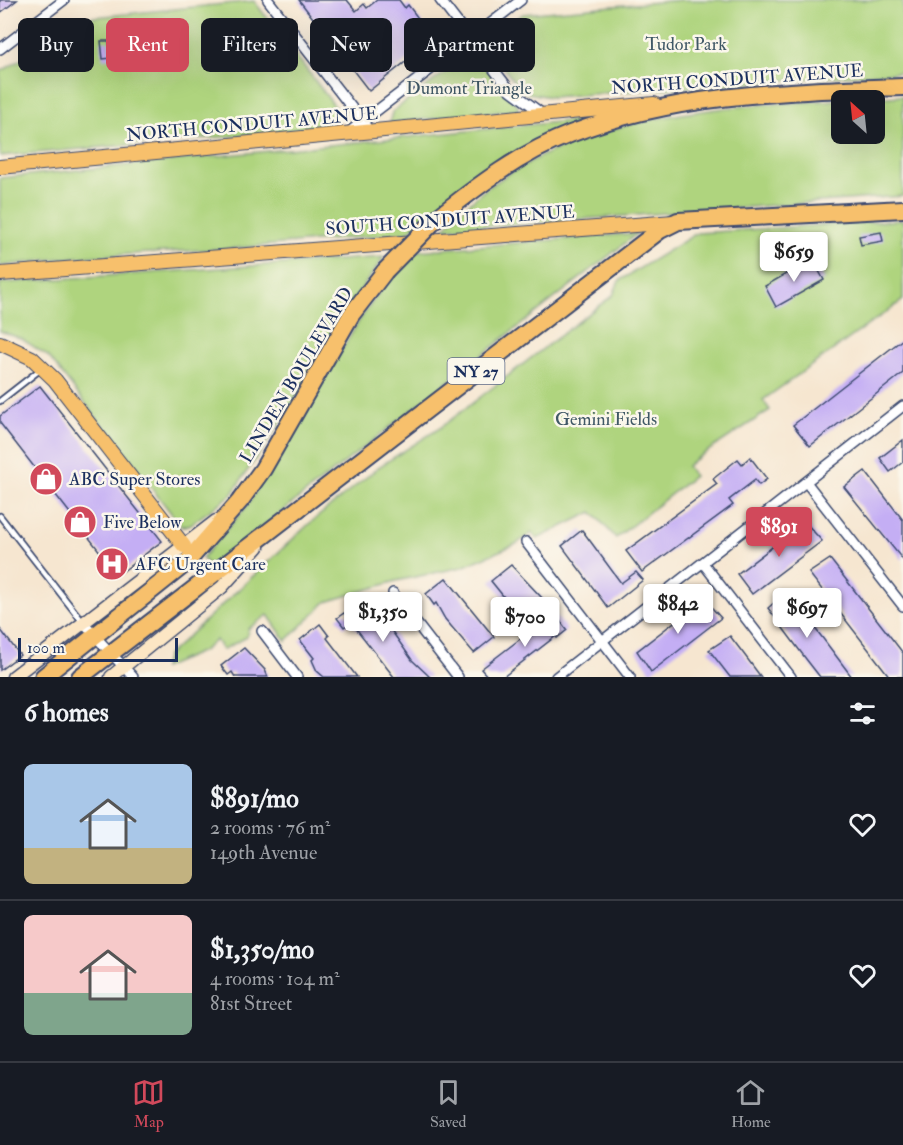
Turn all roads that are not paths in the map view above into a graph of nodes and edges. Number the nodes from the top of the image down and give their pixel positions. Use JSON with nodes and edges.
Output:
{"nodes":[{"id":1,"x":64,"y":0,"type":"edge"},
{"id":2,"x":268,"y":0,"type":"edge"},
{"id":3,"x":440,"y":0,"type":"edge"},
{"id":4,"x":521,"y":0,"type":"edge"},
{"id":5,"x":454,"y":18,"type":"edge"},
{"id":6,"x":498,"y":18,"type":"edge"},
{"id":7,"x":0,"y":49,"type":"edge"},
{"id":8,"x":432,"y":72,"type":"edge"},
{"id":9,"x":496,"y":72,"type":"edge"},
{"id":10,"x":903,"y":87,"type":"edge"},
{"id":11,"x":695,"y":100,"type":"junction"},
{"id":12,"x":544,"y":115,"type":"junction"},
{"id":13,"x":367,"y":127,"type":"junction"},
{"id":14,"x":0,"y":167,"type":"edge"},
{"id":15,"x":903,"y":209,"type":"edge"},
{"id":16,"x":678,"y":221,"type":"junction"},
{"id":17,"x":0,"y":274,"type":"edge"},
{"id":18,"x":0,"y":343,"type":"edge"},
{"id":19,"x":43,"y":368,"type":"junction"},
{"id":20,"x":0,"y":401,"type":"edge"},
{"id":21,"x":903,"y":406,"type":"edge"},
{"id":22,"x":806,"y":482,"type":"junction"},
{"id":23,"x":0,"y":516,"type":"edge"},
{"id":24,"x":277,"y":526,"type":"junction"},
{"id":25,"x":526,"y":542,"type":"dead end"},
{"id":26,"x":188,"y":551,"type":"junction"},
{"id":27,"x":703,"y":563,"type":"junction"},
{"id":28,"x":393,"y":593,"type":"dead end"},
{"id":29,"x":903,"y":606,"type":"edge"},
{"id":30,"x":83,"y":623,"type":"junction"},
{"id":31,"x":262,"y":631,"type":"dead end"},
{"id":32,"x":96,"y":637,"type":"junction"},
{"id":33,"x":602,"y":641,"type":"junction"},
{"id":34,"x":111,"y":653,"type":"junction"},
{"id":35,"x":123,"y":667,"type":"junction"},
{"id":36,"x":13,"y":677,"type":"edge"},
{"id":37,"x":43,"y":677,"type":"edge"},
{"id":38,"x":80,"y":677,"type":"edge"},
{"id":39,"x":111,"y":677,"type":"edge"},
{"id":40,"x":133,"y":677,"type":"edge"},
{"id":41,"x":297,"y":677,"type":"edge"},
{"id":42,"x":458,"y":677,"type":"edge"},
{"id":43,"x":556,"y":677,"type":"edge"},
{"id":44,"x":630,"y":677,"type":"edge"},
{"id":45,"x":791,"y":677,"type":"edge"}],
"edges":[{"from":1,"to":7,"type":"street"},
{"from":2,"to":13,"type":"street"},
{"from":3,"to":5,"type":"street"},
{"from":4,"to":6,"type":"street"},
{"from":8,"to":13,"type":"street"},
{"from":9,"to":12,"type":"street"},
{"from":10,"to":11,"type":"highway","name":"NORTH CONDUIT AVENUE"},
{"from":11,"to":12,"type":"main road","name":"NORTH CONDUIT AVENUE"},
{"from":11,"to":26,"type":"highway","name":"LINDEN BOULEVARD","bridge":true},
{"from":12,"to":13,"type":"main road","name":"NORTH CONDUIT AVENUE"},
{"from":13,"to":14,"type":"main road","name":"NORTH CONDUIT AVENUE"},
{"from":15,"to":16,"type":"highway","name":"SOUTH CONDUIT AVENUE","number":"NY 27"},
{"from":16,"to":17,"type":"main road","name":"SOUTH CONDUIT AVENUE"},
{"from":16,"to":24,"type":"highway","number":"NY 27"},
{"from":18,"to":19,"type":"main road"},
{"from":19,"to":20,"type":"lane"},
{"from":19,"to":26,"type":"main road"},
{"from":21,"to":22,"type":"street"},
{"from":22,"to":27,"type":"street"},
{"from":22,"to":29,"type":"street"},
{"from":23,"to":30,"type":"lane"},
{"from":24,"to":34,"type":"highway","number":"NY 27"},
{"from":24,"to":35,"type":"street"},
{"from":25,"to":33,"type":"street"},
{"from":26,"to":30,"type":"street","name":"LINDEN BOULEVARD"},
{"from":26,"to":32,"type":"highway","name":"LINDEN BOULEVARD"},
{"from":27,"to":33,"type":"street"},
{"from":27,"to":45,"type":"street"},
{"from":28,"to":42,"type":"street"},
{"from":30,"to":32,"type":"street"},
{"from":30,"to":36,"type":"street","name":"LINDEN BOULEVARD"},
{"from":31,"to":41,"type":"street"},
{"from":32,"to":34,"type":"street"},
{"from":32,"to":37,"type":"highway","name":"LINDEN BOULEVARD"},
{"from":33,"to":43,"type":"street"},
{"from":33,"to":44,"type":"street"},
{"from":34,"to":35,"type":"street"},
{"from":34,"to":38,"type":"highway","number":"NY 27"},
{"from":35,"to":39,"type":"street"},
{"from":35,"to":40,"type":"street"}]}
